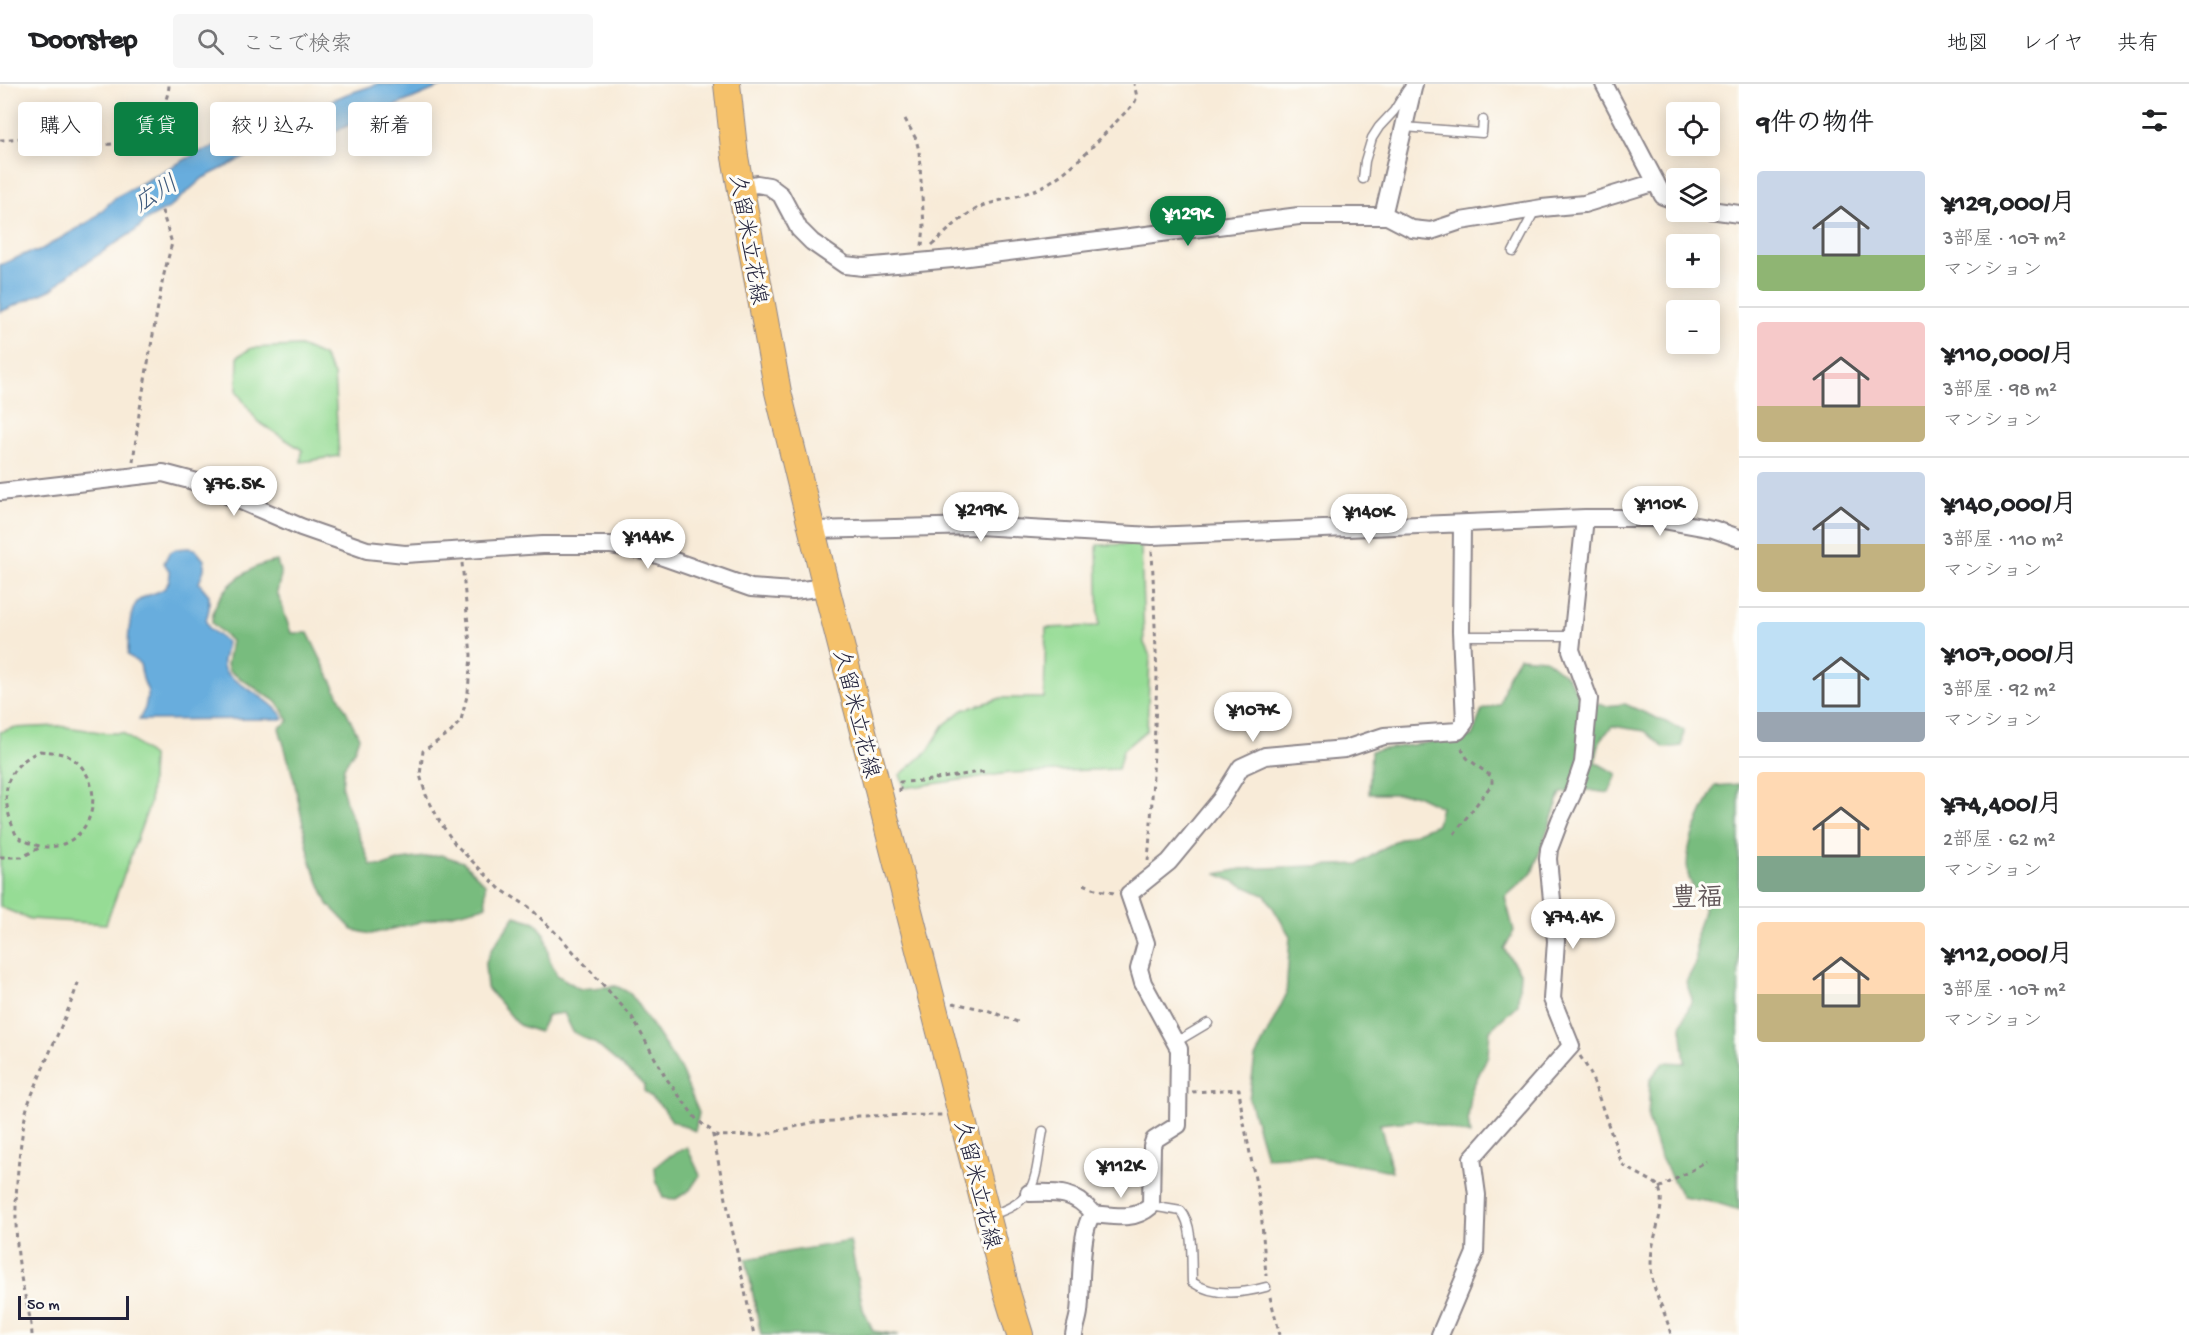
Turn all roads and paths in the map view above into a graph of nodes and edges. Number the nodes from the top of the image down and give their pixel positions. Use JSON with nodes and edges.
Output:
{"nodes":[{"id":1,"x":169,"y":84,"type":"edge"},
{"id":2,"x":727,"y":84,"type":"edge"},
{"id":3,"x":1134,"y":84,"type":"edge"},
{"id":4,"x":1412,"y":84,"type":"edge"},
{"id":5,"x":1604,"y":84,"type":"edge"},
{"id":6,"x":905,"y":119,"type":"dead end"},
{"id":7,"x":1483,"y":120,"type":"dead end"},
{"id":8,"x":1404,"y":128,"type":"junction"},
{"id":9,"x":0,"y":140,"type":"edge"},
{"id":10,"x":1363,"y":178,"type":"dead end"},
{"id":11,"x":1656,"y":182,"type":"junction"},
{"id":12,"x":741,"y":187,"type":"junction"},
{"id":13,"x":1666,"y":197,"type":"edge"},
{"id":14,"x":161,"y":208,"type":"dead end"},
{"id":15,"x":1536,"y":209,"type":"junction"},
{"id":16,"x":1720,"y":211,"type":"edge"},
{"id":17,"x":1739,"y":214,"type":"edge"},
{"id":18,"x":1383,"y":216,"type":"junction"},
{"id":19,"x":1513,"y":252,"type":"dead end"},
{"id":20,"x":921,"y":258,"type":"junction"},
{"id":21,"x":131,"y":476,"type":"junction"},
{"id":22,"x":0,"y":492,"type":"edge"},
{"id":23,"x":1586,"y":518,"type":"junction"},
{"id":24,"x":1462,"y":524,"type":"junction"},
{"id":25,"x":812,"y":530,"type":"junction"},
{"id":26,"x":1152,"y":536,"type":"junction"},
{"id":27,"x":1739,"y":538,"type":"edge"},
{"id":28,"x":461,"y":552,"type":"junction"},
{"id":29,"x":826,"y":587,"type":"junction"},
{"id":30,"x":1461,"y":636,"type":"junction"},
{"id":31,"x":1572,"y":636,"type":"junction"},
{"id":32,"x":1455,"y":731,"type":"junction"},
{"id":33,"x":986,"y":771,"type":"dead end"},
{"id":34,"x":901,"y":800,"type":"dead end"},
{"id":35,"x":1454,"y":834,"type":"dead end"},
{"id":36,"x":42,"y":846,"type":"junction"},
{"id":37,"x":0,"y":857,"type":"edge"},
{"id":38,"x":1146,"y":879,"type":"junction"},
{"id":39,"x":1084,"y":884,"type":"dead end"},
{"id":40,"x":1129,"y":894,"type":"junction"},
{"id":41,"x":79,"y":980,"type":"dead end"},
{"id":42,"x":947,"y":1001,"type":"dead end"},
{"id":43,"x":1020,"y":1023,"type":"dead end"},
{"id":44,"x":1208,"y":1023,"type":"dead end"},
{"id":45,"x":1176,"y":1042,"type":"junction"},
{"id":46,"x":1571,"y":1046,"type":"junction"},
{"id":47,"x":1178,"y":1093,"type":"junction"},
{"id":48,"x":962,"y":1115,"type":"junction"},
{"id":49,"x":1043,"y":1131,"type":"dead end"},
{"id":50,"x":713,"y":1136,"type":"junction"},
{"id":51,"x":1707,"y":1162,"type":"dead end"},
{"id":52,"x":1659,"y":1188,"type":"junction"},
{"id":53,"x":1029,"y":1193,"type":"junction"},
{"id":54,"x":1151,"y":1206,"type":"junction"},
{"id":55,"x":1093,"y":1214,"type":"junction"},
{"id":56,"x":987,"y":1216,"type":"junction"},
{"id":57,"x":1266,"y":1287,"type":"junction"},
{"id":58,"x":32,"y":1335,"type":"edge"},
{"id":59,"x":754,"y":1335,"type":"edge"},
{"id":60,"x":1020,"y":1335,"type":"edge"},
{"id":61,"x":1074,"y":1335,"type":"edge"},
{"id":62,"x":1280,"y":1335,"type":"edge"},
{"id":63,"x":1440,"y":1335,"type":"edge"},
{"id":64,"x":1671,"y":1335,"type":"edge"}],
"edges":[{"from":1,"to":9,"type":"path"},
{"from":2,"to":12,"type":"main road","name":"久留米立花線"},
{"from":3,"to":20,"type":"path"},
{"from":4,"to":8,"type":"street"},
{"from":4,"to":10,"type":"lane"},
{"from":5,"to":11,"type":"street"},
{"from":6,"to":20,"type":"path"},
{"from":7,"to":8,"type":"lane"},
{"from":8,"to":18,"type":"street"},
{"from":11,"to":13,"type":"street"},
{"from":11,"to":15,"type":"street"},
{"from":12,"to":20,"type":"street"},
{"from":12,"to":25,"type":"main road","name":"久留米立花線"},
{"from":14,"to":21,"type":"path"},
{"from":15,"to":18,"type":"street"},
{"from":15,"to":19,"type":"lane"},
{"from":16,"to":17,"type":"street"},
{"from":18,"to":20,"type":"street"},
{"from":21,"to":22,"type":"street"},
{"from":21,"to":28,"type":"street"},
{"from":23,"to":24,"type":"street"},
{"from":23,"to":27,"type":"street"},
{"from":23,"to":31,"type":"street"},
{"from":24,"to":26,"type":"street"},
{"from":24,"to":30,"type":"street"},
{"from":25,"to":26,"type":"street"},
{"from":25,"to":29,"type":"main road","name":"久留米立花線"},
{"from":26,"to":38,"type":"path"},
{"from":28,"to":29,"type":"street"},
{"from":28,"to":50,"type":"path"},
{"from":29,"to":48,"type":"main road","name":"久留米立花線"},
{"from":30,"to":31,"type":"lane"},
{"from":30,"to":32,"type":"street"},
{"from":31,"to":46,"type":"street"},
{"from":32,"to":35,"type":"path"},
{"from":32,"to":38,"type":"street"},
{"from":33,"to":34,"type":"path"},
{"from":36,"to":36,"type":"path"},
{"from":36,"to":37,"type":"path"},
{"from":38,"to":40,"type":"street"},
{"from":39,"to":40,"type":"path"},
{"from":40,"to":45,"type":"street"},
{"from":41,"to":58,"type":"path"},
{"from":42,"to":43,"type":"path"},
{"from":44,"to":45,"type":"lane"},
{"from":45,"to":47,"type":"street"},
{"from":46,"to":52,"type":"path"},
{"from":46,"to":63,"type":"street"},
{"from":47,"to":54,"type":"street"},
{"from":47,"to":57,"type":"path"},
{"from":48,"to":50,"type":"path"},
{"from":48,"to":56,"type":"main road","name":"久留米立花線"},
{"from":49,"to":53,"type":"lane"},
{"from":50,"to":59,"type":"path"},
{"from":51,"to":52,"type":"path"},
{"from":52,"to":64,"type":"path"},
{"from":53,"to":55,"type":"street"},
{"from":53,"to":56,"type":"lane"},
{"from":54,"to":55,"type":"street"},
{"from":54,"to":57,"type":"lane"},
{"from":55,"to":61,"type":"street"},
{"from":56,"to":60,"type":"main road","name":"久留米立花線"},
{"from":57,"to":62,"type":"path"}]}
